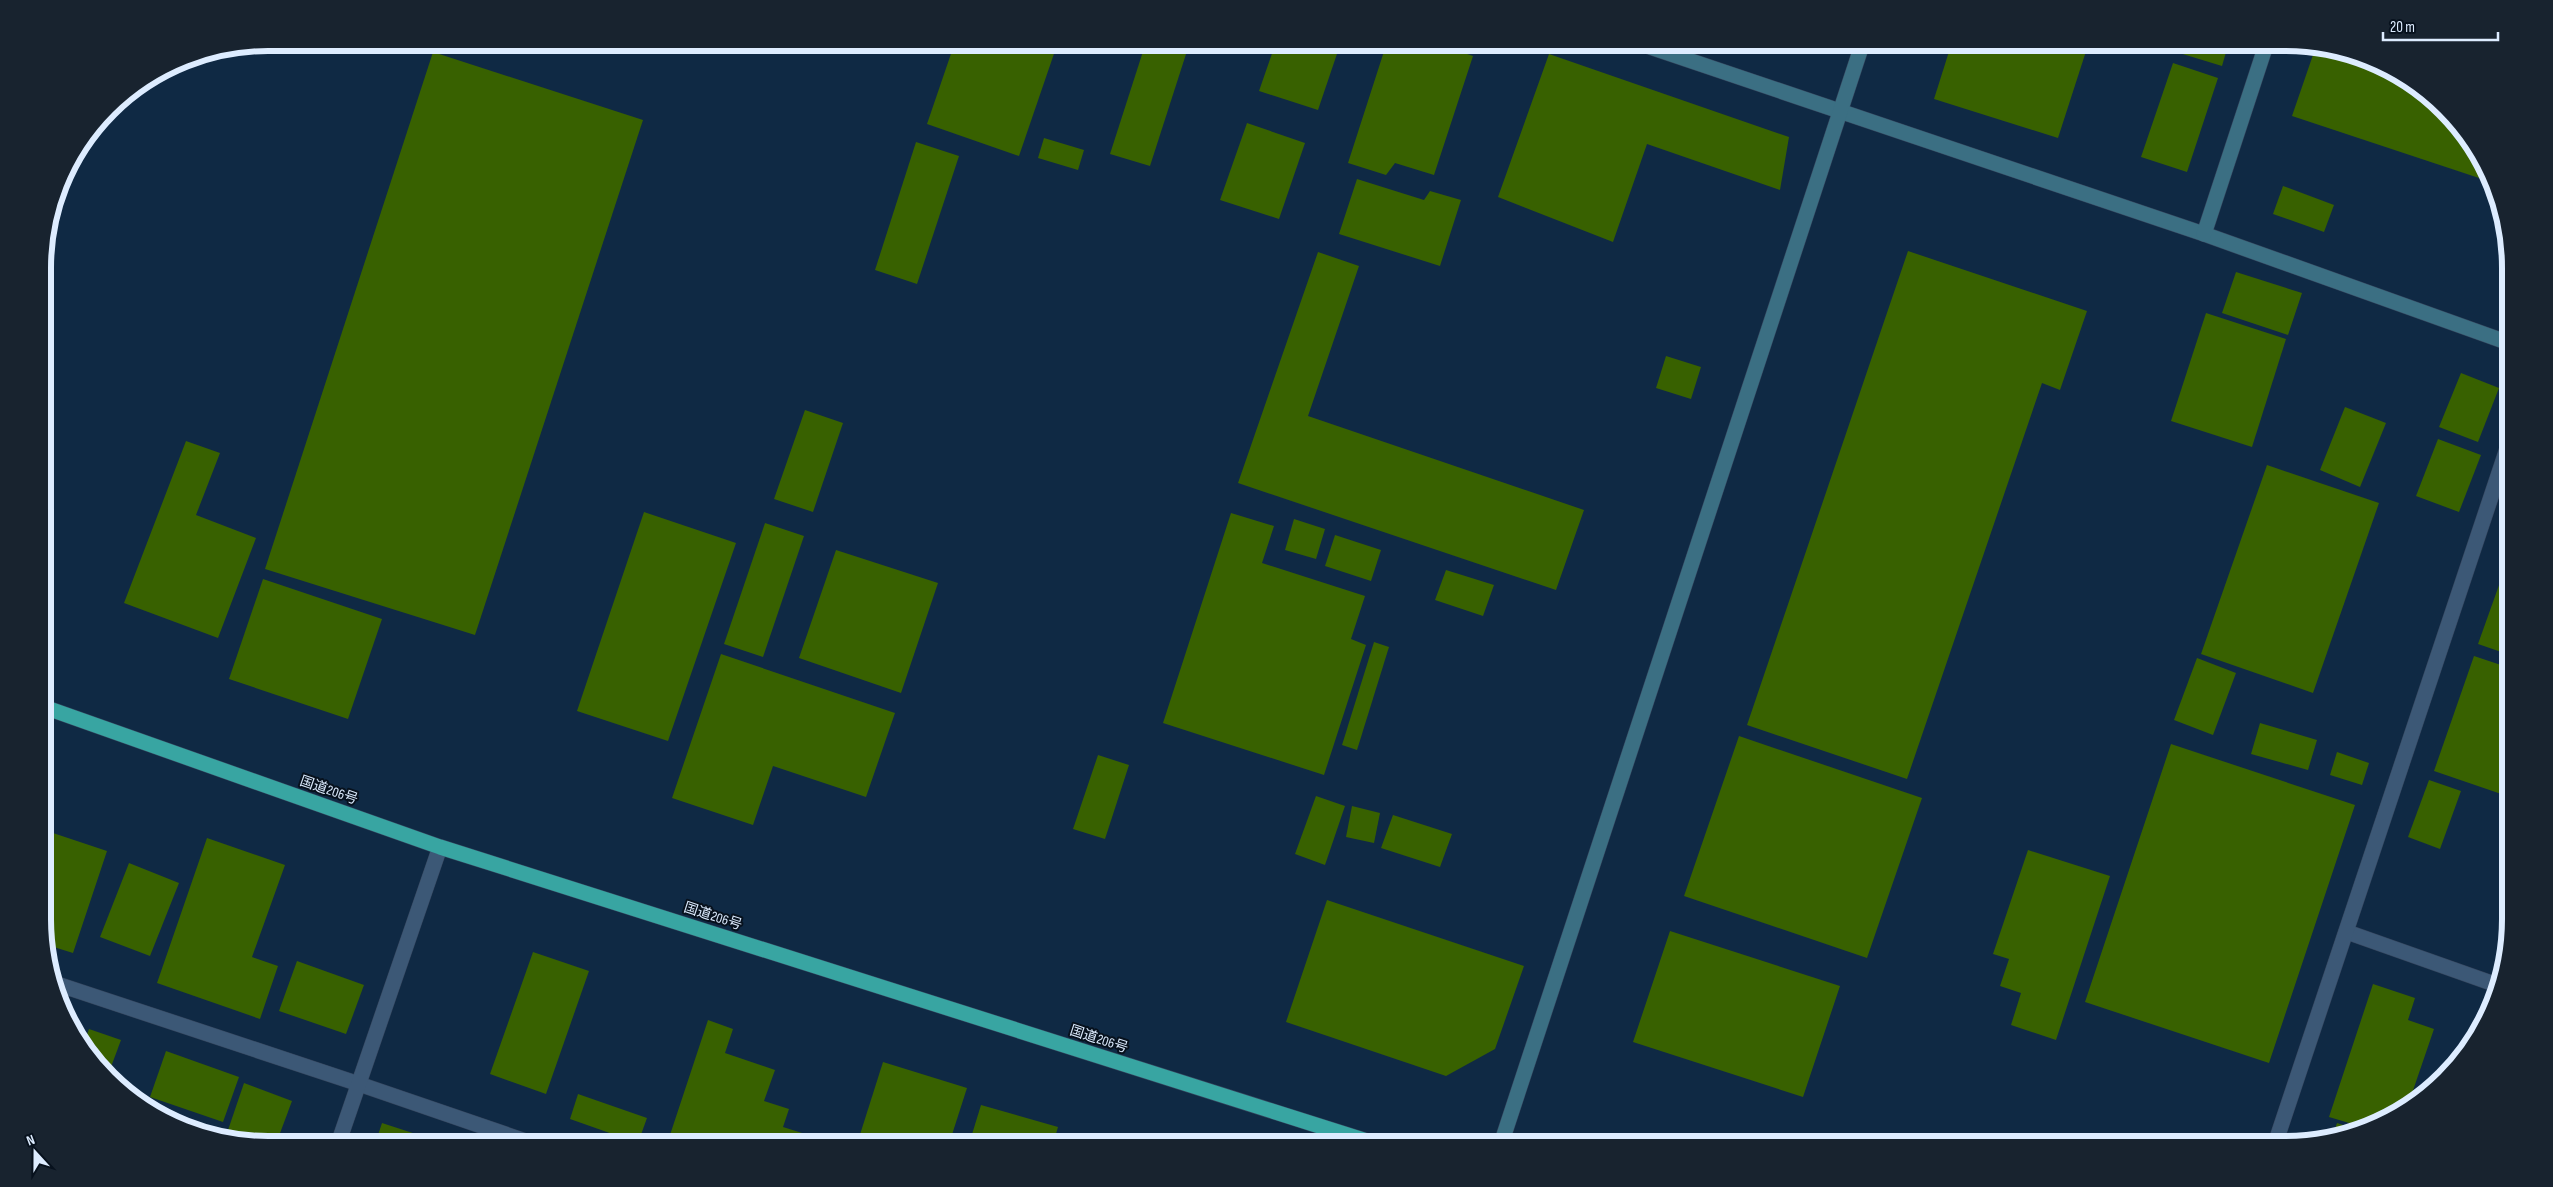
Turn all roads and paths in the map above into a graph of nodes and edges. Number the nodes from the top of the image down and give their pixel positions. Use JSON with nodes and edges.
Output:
{"nodes":[{"id":1,"x":1662,"y":51,"type":"edge"},
{"id":2,"x":1860,"y":51,"type":"edge"},
{"id":3,"x":2264,"y":51,"type":"edge"},
{"id":4,"x":1840,"y":110,"type":"junction"},
{"id":5,"x":2204,"y":234,"type":"junction"},
{"id":6,"x":2502,"y":341,"type":"edge"},
{"id":7,"x":2502,"y":465,"type":"edge"},
{"id":8,"x":51,"y":709,"type":"edge"},
{"id":9,"x":440,"y":847,"type":"junction"},
{"id":10,"x":2347,"y":932,"type":"junction"},
{"id":11,"x":2492,"y":983,"type":"edge"},
{"id":12,"x":62,"y":986,"type":"edge"},
{"id":13,"x":359,"y":1084,"type":"junction"},
{"id":14,"x":341,"y":1136,"type":"edge"},
{"id":15,"x":511,"y":1136,"type":"edge"},
{"id":16,"x":1351,"y":1136,"type":"edge"},
{"id":17,"x":1504,"y":1136,"type":"edge"},
{"id":18,"x":2278,"y":1136,"type":"edge"}],
"edges":[{"from":1,"to":4,"type":"street"},
{"from":2,"to":4,"type":"street"},
{"from":3,"to":5,"type":"street"},
{"from":4,"to":5,"type":"street"},
{"from":4,"to":17,"type":"street"},
{"from":5,"to":6,"type":"street"},
{"from":7,"to":10,"type":"street"},
{"from":8,"to":9,"type":"highway","name":"国道206号"},
{"from":9,"to":13,"type":"street"},
{"from":9,"to":16,"type":"highway","name":"国道206号"},
{"from":10,"to":11,"type":"street"},
{"from":10,"to":18,"type":"street"},
{"from":12,"to":13,"type":"street"},
{"from":13,"to":14,"type":"street"},
{"from":13,"to":15,"type":"street"}]}
